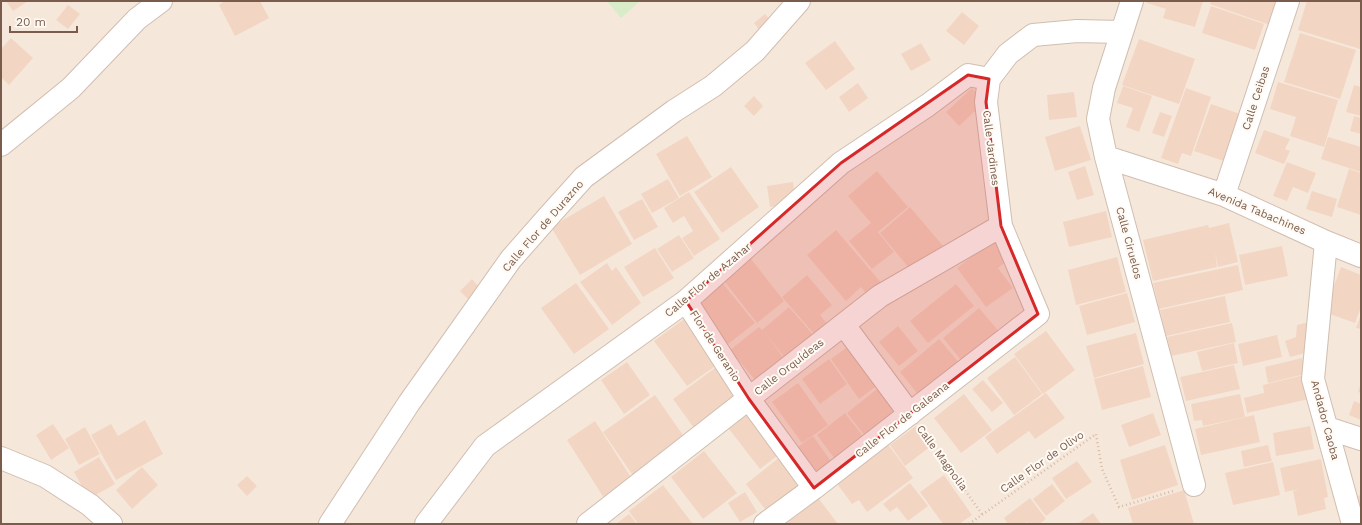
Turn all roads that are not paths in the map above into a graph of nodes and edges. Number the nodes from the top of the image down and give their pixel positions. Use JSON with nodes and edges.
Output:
{"nodes":[{"id":1,"x":162,"y":1,"type":"edge"},
{"id":2,"x":799,"y":1,"type":"edge"},
{"id":3,"x":1132,"y":1,"type":"edge"},
{"id":4,"x":1288,"y":1,"type":"edge"},
{"id":5,"x":1122,"y":32,"type":"junction"},
{"id":6,"x":989,"y":79,"type":"junction"},
{"id":7,"x":4,"y":135,"type":"edge"},
{"id":8,"x":1106,"y":157,"type":"junction"},
{"id":9,"x":1224,"y":195,"type":"junction"},
{"id":10,"x":1001,"y":226,"type":"junction"},
{"id":11,"x":1326,"y":242,"type":"junction"},
{"id":12,"x":1361,"y":256,"type":"edge"},
{"id":13,"x":686,"y":301,"type":"junction"},
{"id":14,"x":1038,"y":314,"type":"joint"},
{"id":15,"x":844,"y":325,"type":"junction"},
{"id":16,"x":749,"y":399,"type":"junction"},
{"id":17,"x":910,"y":414,"type":"junction"},
{"id":18,"x":1327,"y":428,"type":"junction"},
{"id":19,"x":1361,"y":439,"type":"edge"},
{"id":20,"x":1,"y":458,"type":"edge"},
{"id":21,"x":1194,"y":485,"type":"road end"},
{"id":22,"x":814,"y":488,"type":"junction"},
{"id":23,"x":111,"y":524,"type":"edge"},
{"id":24,"x":330,"y":524,"type":"edge"},
{"id":25,"x":426,"y":524,"type":"edge"},
{"id":26,"x":588,"y":524,"type":"edge"},
{"id":27,"x":765,"y":524,"type":"edge"},
{"id":28,"x":1353,"y":524,"type":"edge"}],
"edges":[{"from":1,"to":7,"type":"street"},
{"from":2,"to":24,"type":"street","name":"Calle Flor de Durazno"},
{"from":3,"to":5,"type":"street","name":"Calle Ciruelos"},
{"from":4,"to":9,"type":"street","name":"Calle Ceibas"},
{"from":5,"to":6,"type":"street","name":"Calle Jardines"},
{"from":5,"to":8,"type":"street","name":"Calle Ciruelos"},
{"from":6,"to":10,"type":"street","name":"Calle Jardines"},
{"from":6,"to":13,"type":"street","name":"Calle Flor de Azahar"},
{"from":8,"to":9,"type":"street","name":"Avenida Tabachines"},
{"from":8,"to":21,"type":"street","name":"Calle Ciruelos"},
{"from":9,"to":11,"type":"street","name":"Avenida Tabachines"},
{"from":10,"to":14,"type":"street","name":"Calle Jardines"},
{"from":10,"to":15,"type":"street","name":"Calle Orquídeas"},
{"from":11,"to":12,"type":"street","name":"Avenida Tabachines"},
{"from":11,"to":18,"type":"street","name":"Andador Caoba"},
{"from":13,"to":16,"type":"street","name":"Flor de Geranio"},
{"from":13,"to":25,"type":"street","name":"Calle Flor de Azahar"},
{"from":14,"to":17,"type":"street","name":"Calle Flor de Galeana"},
{"from":15,"to":16,"type":"street","name":"Calle Orquídeas"},
{"from":15,"to":17,"type":"street","name":"Calle Magnolia"},
{"from":16,"to":22,"type":"street","name":"Flor de Geranio"},
{"from":16,"to":26,"type":"street","name":"Calle Orquídeas"},
{"from":17,"to":22,"type":"street","name":"Calle Flor de Galeana"},
{"from":18,"to":19,"type":"street"},
{"from":18,"to":28,"type":"street","name":"Andador Caoba"},
{"from":20,"to":23,"type":"street"},
{"from":22,"to":27,"type":"street","name":"Calle Flor de Galeana"}]}
